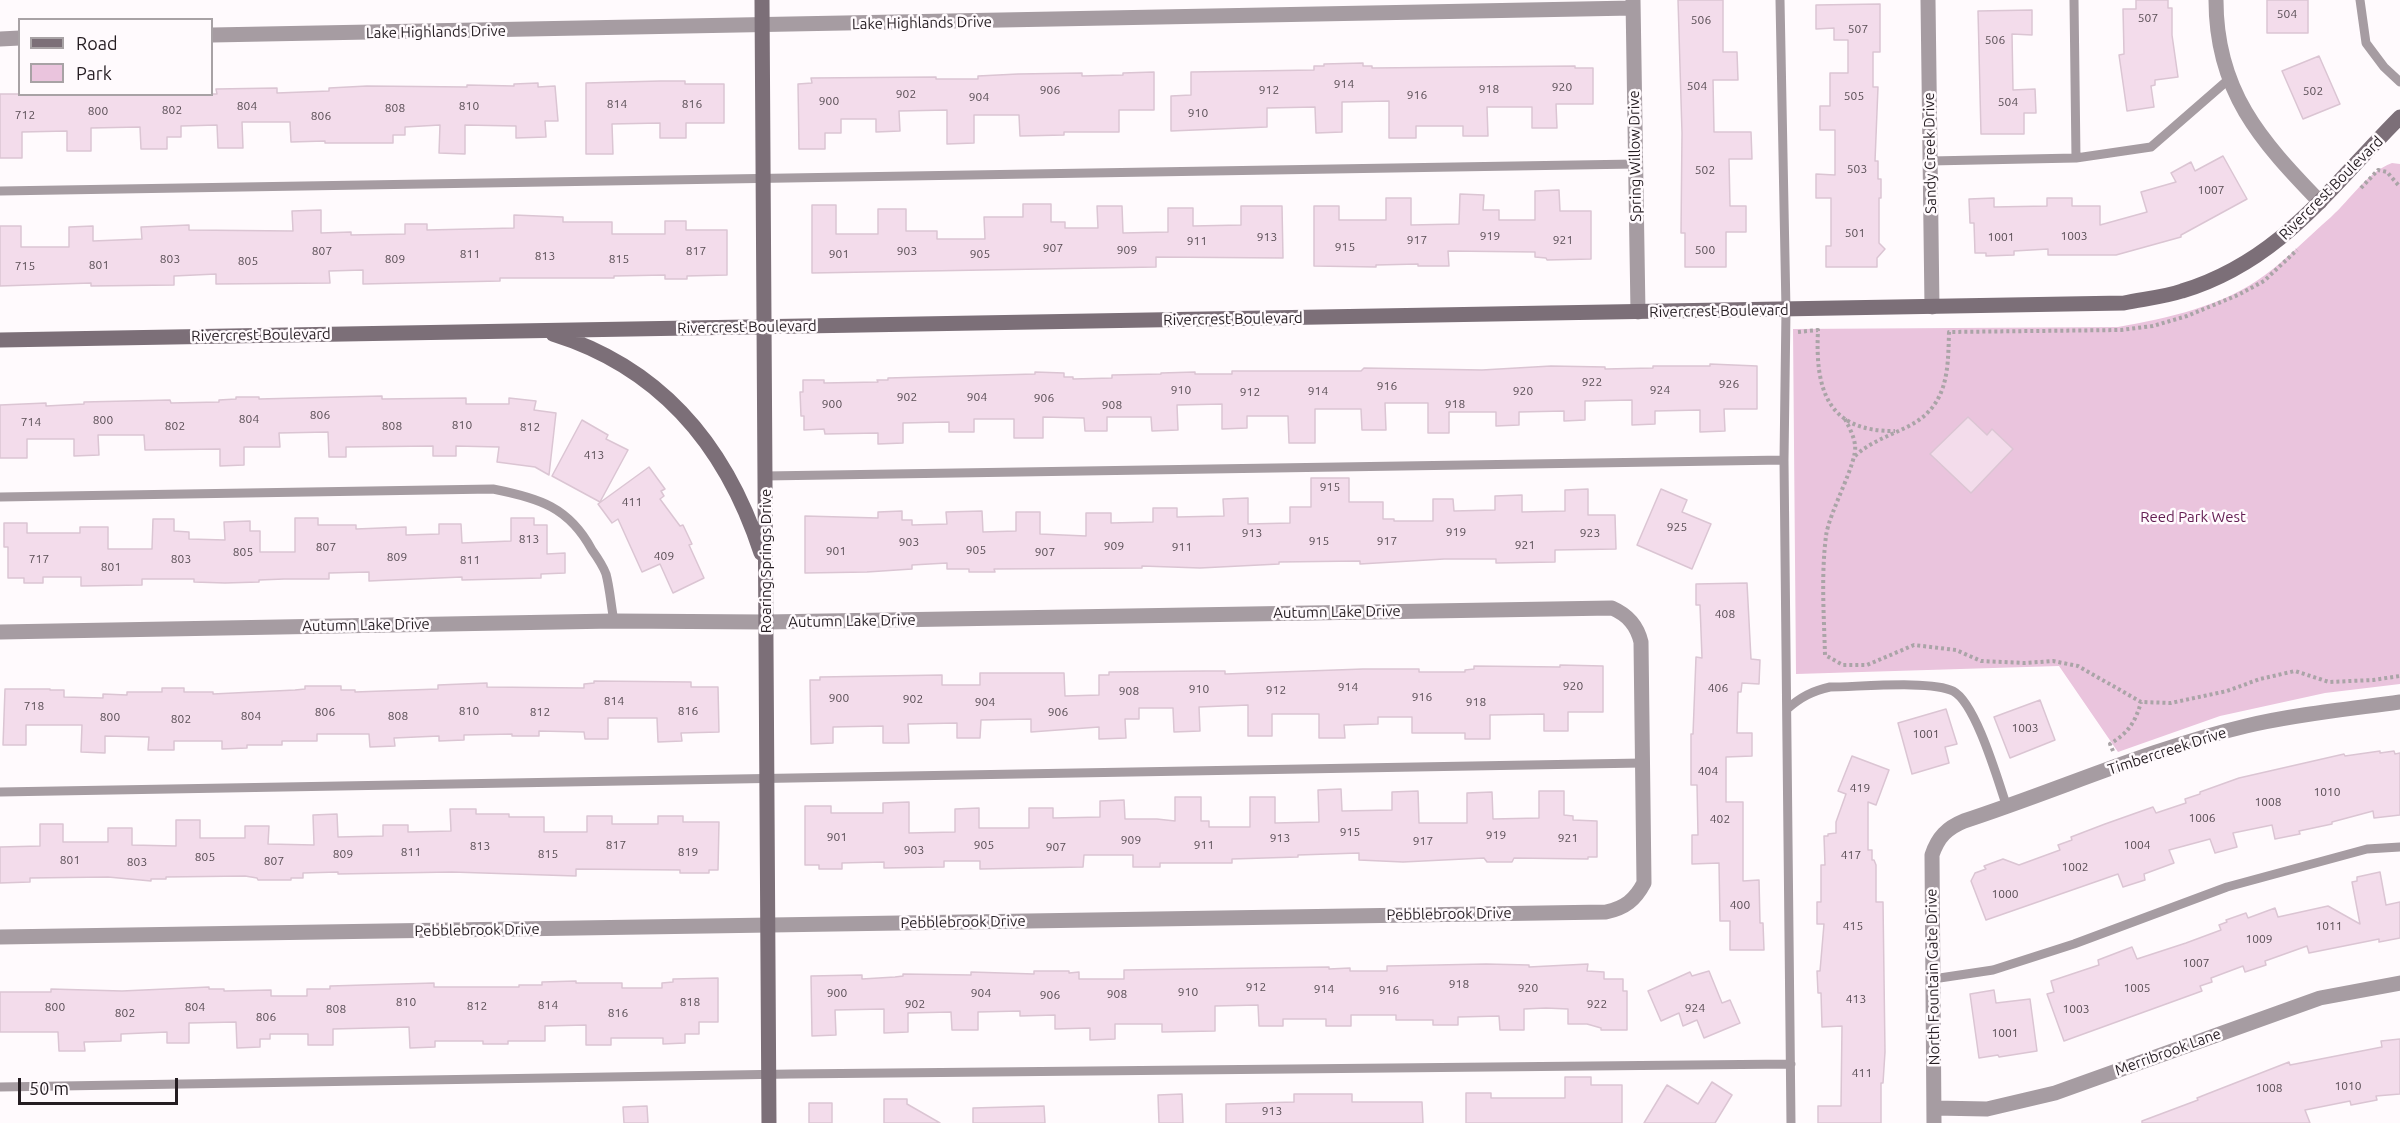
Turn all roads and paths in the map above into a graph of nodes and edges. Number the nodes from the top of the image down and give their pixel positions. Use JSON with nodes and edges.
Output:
{"nodes":[{"id":1,"x":762,"y":0,"type":"edge"},
{"id":2,"x":1780,"y":0,"type":"edge"},
{"id":3,"x":1928,"y":0,"type":"edge"},
{"id":4,"x":2074,"y":0,"type":"edge"},
{"id":5,"x":2216,"y":0,"type":"edge"},
{"id":6,"x":2360,"y":0,"type":"edge"},
{"id":7,"x":1633,"y":4,"type":"edge"},
{"id":8,"x":762,"y":26,"type":"junction"},
{"id":9,"x":213,"y":35,"type":"edge"},
{"id":10,"x":18,"y":38,"type":"edge"},
{"id":11,"x":0,"y":39,"type":"edge"},
{"id":12,"x":2228,"y":80,"type":"junction"},
{"id":13,"x":2400,"y":82,"type":"edge"},
{"id":14,"x":2397,"y":125,"type":"edge"},
{"id":15,"x":2076,"y":158,"type":"junction"},
{"id":16,"x":1930,"y":161,"type":"junction"},
{"id":17,"x":1636,"y":164,"type":"junction"},
{"id":18,"x":763,"y":178,"type":"junction"},
{"id":19,"x":0,"y":191,"type":"edge"},
{"id":20,"x":2320,"y":202,"type":"junction"},
{"id":21,"x":1932,"y":307,"type":"junction"},
{"id":22,"x":1786,"y":309,"type":"junction"},
{"id":23,"x":1638,"y":312,"type":"junction"},
{"id":24,"x":764,"y":327,"type":"junction"},
{"id":25,"x":539,"y":330,"type":"junction"},
{"id":26,"x":1786,"y":331,"type":"junction"},
{"id":27,"x":0,"y":340,"type":"edge"},
{"id":28,"x":1845,"y":419,"type":"junction"},
{"id":29,"x":1899,"y":430,"type":"dead end"},
{"id":30,"x":1784,"y":460,"type":"junction"},
{"id":31,"x":765,"y":476,"type":"junction"},
{"id":32,"x":0,"y":496,"type":"edge"},
{"id":33,"x":766,"y":568,"type":"junction"},
{"id":34,"x":1629,"y":618,"type":"joint"},
{"id":35,"x":614,"y":621,"type":"junction"},
{"id":36,"x":766,"y":622,"type":"junction"},
{"id":37,"x":0,"y":632,"type":"edge"},
{"id":38,"x":2400,"y":676,"type":"edge"},
{"id":39,"x":2141,"y":702,"type":"junction"},
{"id":40,"x":2400,"y":702,"type":"edge"},
{"id":41,"x":1787,"y":710,"type":"junction"},
{"id":42,"x":1642,"y":763,"type":"junction"},
{"id":43,"x":2118,"y":765,"type":"junction"},
{"id":44,"x":767,"y":777,"type":"junction"},
{"id":45,"x":0,"y":792,"type":"edge"},
{"id":46,"x":2007,"y":807,"type":"junction"},
{"id":47,"x":1943,"y":833,"type":"joint"},
{"id":48,"x":2400,"y":847,"type":"edge"},
{"id":49,"x":768,"y":925,"type":"junction"},
{"id":50,"x":0,"y":937,"type":"edge"},
{"id":51,"x":1933,"y":979,"type":"junction"},
{"id":52,"x":2400,"y":983,"type":"edge"},
{"id":53,"x":1791,"y":1064,"type":"junction"},
{"id":54,"x":769,"y":1074,"type":"junction"},
{"id":55,"x":0,"y":1087,"type":"edge"},
{"id":56,"x":1934,"y":1116,"type":"edge"},
{"id":57,"x":769,"y":1123,"type":"edge"},
{"id":58,"x":1791,"y":1123,"type":"edge"}],
"edges":[{"from":1,"to":8,"type":"street","name":"Roaring Springs Drive"},
{"from":2,"to":22,"type":"lane"},
{"from":3,"to":16,"type":"street","name":"Sandy Creek Drive"},
{"from":4,"to":15,"type":"lane"},
{"from":5,"to":12,"type":"street"},
{"from":6,"to":13,"type":"lane"},
{"from":7,"to":8,"type":"street","name":"Lake Highlands Drive"},
{"from":7,"to":17,"type":"street","name":"Spring Willow Drive"},
{"from":8,"to":9,"type":"street","name":"Lake Highlands Drive"},
{"from":8,"to":18,"type":"street","name":"Roaring Springs Drive"},
{"from":10,"to":11,"type":"street"},
{"from":12,"to":15,"type":"lane"},
{"from":12,"to":20,"type":"street"},
{"from":14,"to":20,"type":"street","name":"Rivercrest Boulevard"},
{"from":15,"to":16,"type":"lane"},
{"from":16,"to":21,"type":"street","name":"Sandy Creek Drive"},
{"from":17,"to":18,"type":"lane"},
{"from":17,"to":23,"type":"street","name":"Spring Willow Drive"},
{"from":18,"to":19,"type":"lane"},
{"from":18,"to":24,"type":"street","name":"Roaring Springs Drive"},
{"from":20,"to":21,"type":"street","name":"Rivercrest Boulevard"},
{"from":21,"to":22,"type":"street","name":"Rivercrest Boulevard"},
{"from":22,"to":23,"type":"street","name":"Rivercrest Boulevard"},
{"from":22,"to":26,"type":"lane"},
{"from":23,"to":24,"type":"street","name":"Rivercrest Boulevard"},
{"from":24,"to":25,"type":"street","name":"Rivercrest Boulevard"},
{"from":24,"to":31,"type":"street","name":"Roaring Springs Drive"},
{"from":25,"to":27,"type":"street","name":"Rivercrest Boulevard"},
{"from":25,"to":33,"type":"street"},
{"from":26,"to":28,"type":"path"},
{"from":26,"to":30,"type":"lane"},
{"from":28,"to":29,"type":"path"},
{"from":28,"to":39,"type":"path"},
{"from":30,"to":31,"type":"lane"},
{"from":30,"to":41,"type":"lane"},
{"from":31,"to":33,"type":"street","name":"Roaring Springs Drive"},
{"from":32,"to":35,"type":"lane"},
{"from":33,"to":36,"type":"street","name":"Roaring Springs Drive"},
{"from":34,"to":36,"type":"street","name":"Autumn Lake Drive"},
{"from":34,"to":42,"type":"street","name":"Pebblebrook Drive"},
{"from":35,"to":36,"type":"street","name":"Autumn Lake Drive"},
{"from":35,"to":37,"type":"street","name":"Autumn Lake Drive"},
{"from":36,"to":44,"type":"street","name":"Roaring Springs Drive"},
{"from":38,"to":39,"type":"path"},
{"from":39,"to":43,"type":"path"},
{"from":40,"to":43,"type":"street","name":"Timbercreek Drive"},
{"from":41,"to":46,"type":"lane"},
{"from":41,"to":53,"type":"lane"},
{"from":42,"to":44,"type":"lane"},
{"from":42,"to":49,"type":"street","name":"Pebblebrook Drive"},
{"from":43,"to":46,"type":"street","name":"Timbercreek Drive"},
{"from":44,"to":45,"type":"lane"},
{"from":44,"to":49,"type":"street","name":"Roaring Springs Drive"},
{"from":46,"to":47,"type":"street","name":"Timbercreek Drive"},
{"from":47,"to":51,"type":"street","name":"North Fountain Gate Drive"},
{"from":48,"to":51,"type":"lane"},
{"from":49,"to":50,"type":"street","name":"Pebblebrook Drive"},
{"from":49,"to":54,"type":"street","name":"Roaring Springs Drive"},
{"from":51,"to":56,"type":"street","name":"North Fountain Gate Drive"},
{"from":52,"to":56,"type":"street","name":"Merribrook Lane"},
{"from":53,"to":54,"type":"lane"},
{"from":53,"to":58,"type":"lane"},
{"from":54,"to":55,"type":"lane"},
{"from":54,"to":57,"type":"street","name":"Roaring Springs Drive"}]}
